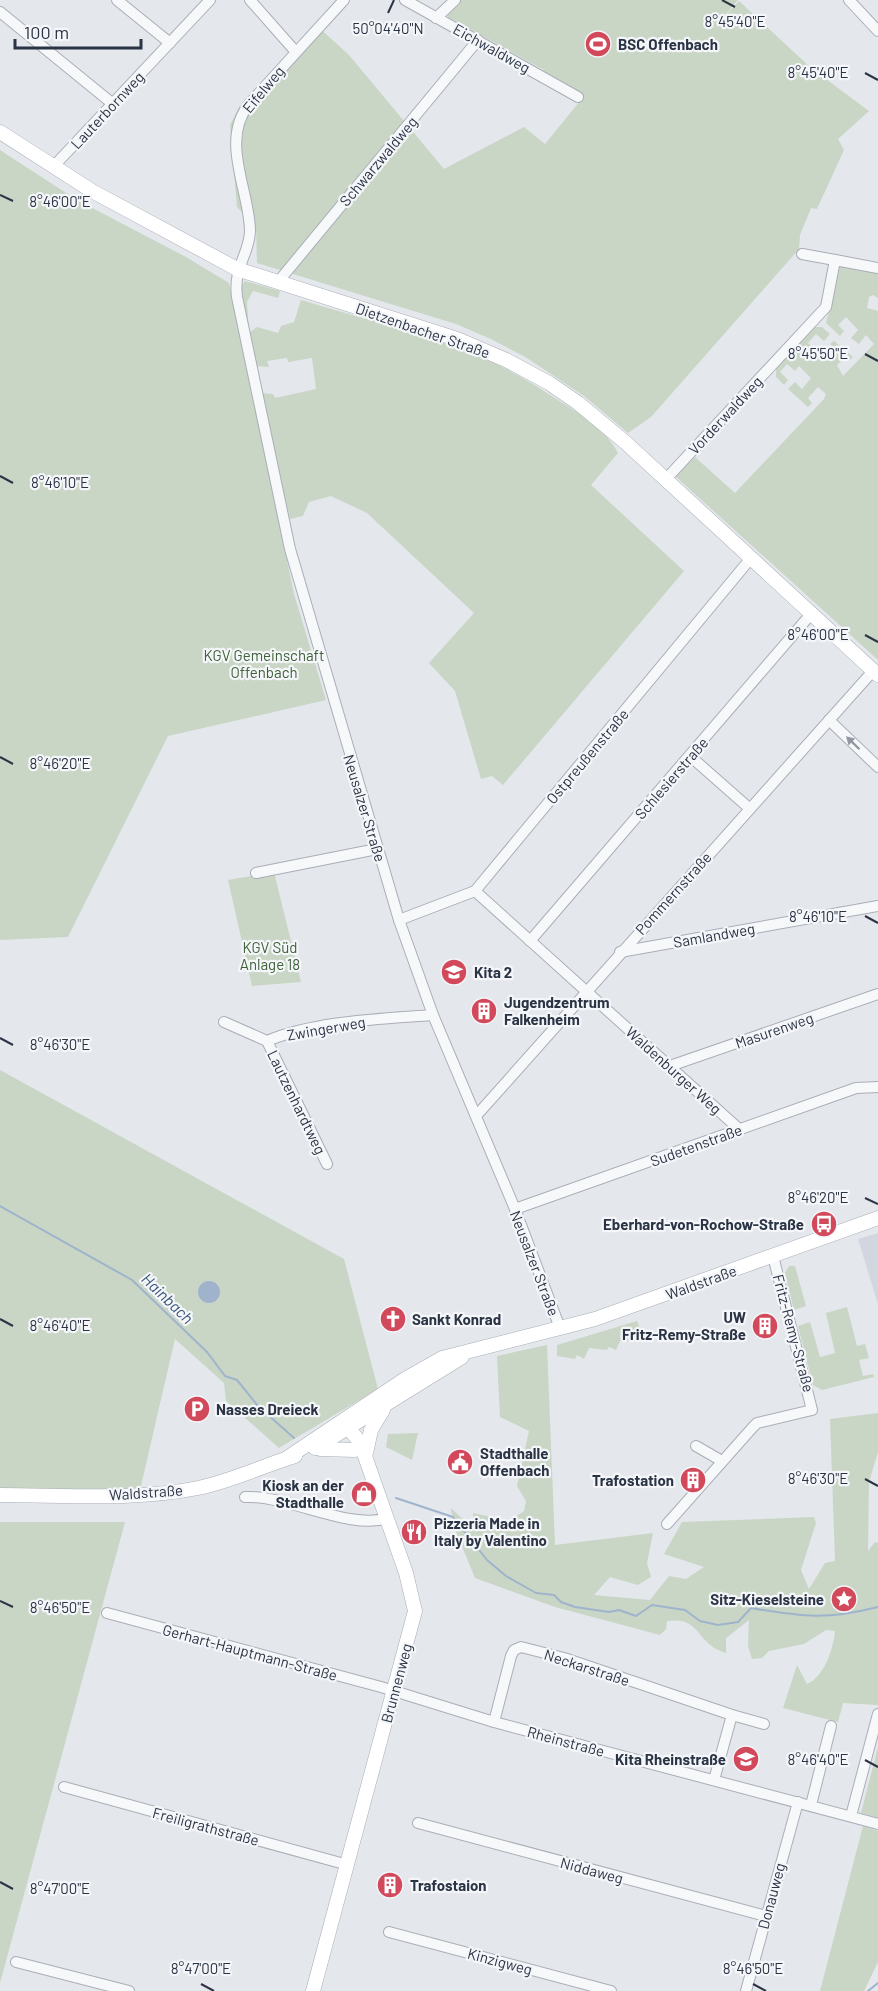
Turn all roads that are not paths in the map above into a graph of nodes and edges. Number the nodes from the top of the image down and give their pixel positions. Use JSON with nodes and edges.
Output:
{"nodes":[{"id":1,"x":117,"y":0,"type":"edge"},
{"id":2,"x":210,"y":0,"type":"edge"},
{"id":3,"x":250,"y":0,"type":"edge"},
{"id":4,"x":344,"y":0,"type":"edge"},
{"id":5,"x":405,"y":0,"type":"edge"},
{"id":6,"x":455,"y":0,"type":"edge"},
{"id":7,"x":851,"y":1,"type":"edge"},
{"id":8,"x":0,"y":12,"type":"edge"},
{"id":9,"x":436,"y":18,"type":"junction"},
{"id":10,"x":878,"y":31,"type":"edge"},
{"id":11,"x":478,"y":40,"type":"junction"},
{"id":12,"x":170,"y":43,"type":"junction"},
{"id":13,"x":295,"y":51,"type":"junction"},
{"id":14,"x":578,"y":97,"type":"dead end"},
{"id":15,"x":113,"y":104,"type":"junction"},
{"id":16,"x":0,"y":132,"type":"edge"},
{"id":17,"x":53,"y":167,"type":"junction"},
{"id":18,"x":802,"y":254,"type":"dead end"},
{"id":19,"x":835,"y":260,"type":"junction"},
{"id":20,"x":237,"y":268,"type":"junction"},
{"id":21,"x":878,"y":268,"type":"edge"},
{"id":22,"x":278,"y":282,"type":"junction"},
{"id":23,"x":666,"y":479,"type":"junction"},
{"id":24,"x":751,"y":558,"type":"junction"},
{"id":25,"x":811,"y":614,"type":"junction"},
{"id":26,"x":875,"y":673,"type":"edge"},
{"id":27,"x":829,"y":720,"type":"junction"},
{"id":28,"x":690,"y":756,"type":"junction"},
{"id":29,"x":878,"y":767,"type":"edge"},
{"id":30,"x":749,"y":808,"type":"junction"},
{"id":31,"x":377,"y":849,"type":"junction"},
{"id":32,"x":256,"y":873,"type":"dead end"},
{"id":33,"x":475,"y":891,"type":"junction"},
{"id":34,"x":878,"y":906,"type":"edge"},
{"id":35,"x":399,"y":920,"type":"junction"},
{"id":36,"x":530,"y":941,"type":"junction"},
{"id":37,"x":620,"y":952,"type":"junction"},
{"id":38,"x":586,"y":991,"type":"junction"},
{"id":39,"x":878,"y":994,"type":"edge"},
{"id":40,"x":433,"y":1015,"type":"junction"},
{"id":41,"x":224,"y":1022,"type":"dead end"},
{"id":42,"x":267,"y":1041,"type":"junction"},
{"id":43,"x":670,"y":1066,"type":"junction"},
{"id":44,"x":878,"y":1087,"type":"edge"},
{"id":45,"x":476,"y":1116,"type":"junction"},
{"id":46,"x":740,"y":1129,"type":"junction"},
{"id":47,"x":327,"y":1164,"type":"dead end"},
{"id":48,"x":515,"y":1209,"type":"junction"},
{"id":49,"x":878,"y":1218,"type":"edge"},
{"id":50,"x":773,"y":1256,"type":"junction"},
{"id":51,"x":560,"y":1328,"type":"junction"},
{"id":52,"x":486,"y":1346,"type":"junction"},
{"id":53,"x":386,"y":1406,"type":"junction"},
{"id":54,"x":344,"y":1427,"type":"junction"},
{"id":55,"x":696,"y":1446,"type":"dead end"},
{"id":56,"x":312,"y":1450,"type":"junction"},
{"id":57,"x":355,"y":1450,"type":"junction"},
{"id":58,"x":287,"y":1458,"type":"junction"},
{"id":59,"x":366,"y":1460,"type":"junction"},
{"id":60,"x":722,"y":1461,"type":"junction"},
{"id":61,"x":0,"y":1495,"type":"edge"},
{"id":62,"x":245,"y":1497,"type":"dead end"},
{"id":63,"x":387,"y":1518,"type":"junction"},
{"id":64,"x":667,"y":1524,"type":"dead end"},
{"id":65,"x":107,"y":1613,"type":"dead end"},
{"id":66,"x":393,"y":1692,"type":"junction"},
{"id":67,"x":878,"y":1714,"type":"edge"},
{"id":68,"x":732,"y":1715,"type":"junction"},
{"id":69,"x":494,"y":1722,"type":"junction"},
{"id":70,"x":764,"y":1724,"type":"dead end"},
{"id":71,"x":831,"y":1726,"type":"dead end"},
{"id":72,"x":714,"y":1780,"type":"junction"},
{"id":73,"x":64,"y":1787,"type":"dead end"},
{"id":74,"x":798,"y":1802,"type":"junction"},
{"id":75,"x":811,"y":1805,"type":"junction"},
{"id":76,"x":851,"y":1816,"type":"junction"},
{"id":77,"x":418,"y":1823,"type":"dead end"},
{"id":78,"x":878,"y":1824,"type":"edge"},
{"id":79,"x":348,"y":1865,"type":"junction"},
{"id":80,"x":766,"y":1916,"type":"junction"},
{"id":81,"x":389,"y":1932,"type":"dead end"},
{"id":82,"x":16,"y":1962,"type":"dead end"},
{"id":83,"x":129,"y":1991,"type":"edge"},
{"id":84,"x":313,"y":1991,"type":"edge"},
{"id":85,"x":611,"y":1991,"type":"edge"},
{"id":86,"x":746,"y":1991,"type":"edge"}],
"edges":[{"from":1,"to":12,"type":"street"},
{"from":2,"to":12,"type":"street","name":"Lauterbornweg"},
{"from":3,"to":13,"type":"street"},
{"from":4,"to":13,"type":"street","name":"Eifelweg"},
{"from":5,"to":9,"type":"street","name":"Eichwaldweg"},
{"from":6,"to":9,"type":"street"},
{"from":7,"to":10,"type":"street"},
{"from":8,"to":15,"type":"street"},
{"from":9,"to":11,"type":"street","name":"Eichwaldweg"},
{"from":11,"to":14,"type":"street","name":"Eichwaldweg"},
{"from":11,"to":22,"type":"street","name":"Schwarzwaldweg"},
{"from":12,"to":15,"type":"street","name":"Lauterbornweg"},
{"from":13,"to":20,"type":"street","name":"Eifelweg"},
{"from":15,"to":17,"type":"street","name":"Lauterbornweg"},
{"from":16,"to":17,"type":"main road","name":"Dietzenbacher Straße"},
{"from":17,"to":20,"type":"main road","name":"Dietzenbacher Straße"},
{"from":18,"to":19,"type":"street"},
{"from":19,"to":21,"type":"street"},
{"from":19,"to":23,"type":"street","name":"Vorderwaldweg"},
{"from":20,"to":22,"type":"main road","name":"Dietzenbacher Straße"},
{"from":20,"to":31,"type":"street","name":"Neusalzer Straße"},
{"from":22,"to":23,"type":"main road","name":"Dietzenbacher Straße"},
{"from":23,"to":24,"type":"main road","name":"Dietzenbacher Straße"},
{"from":24,"to":25,"type":"main road","name":"Dietzenbacher Straße"},
{"from":24,"to":33,"type":"street","name":"Ostpreußenstraße"},
{"from":25,"to":26,"type":"main road","name":"Dietzenbacher Straße"},
{"from":25,"to":28,"type":"street","name":"Schlesierstraße"},
{"from":26,"to":27,"type":"street","name":"Pommernstraße"},
{"from":29,"to":27,"type":"street","one_way":true},
{"from":27,"to":30,"type":"street","name":"Pommernstraße"},
{"from":28,"to":30,"type":"street"},
{"from":28,"to":36,"type":"street","name":"Schlesierstraße"},
{"from":30,"to":37,"type":"street","name":"Pommernstraße"},
{"from":31,"to":32,"type":"street"},
{"from":31,"to":35,"type":"street","name":"Neusalzer Straße"},
{"from":33,"to":35,"type":"street","name":"Ostpreußenstraße"},
{"from":33,"to":36,"type":"street","name":"Waldenburger Weg"},
{"from":34,"to":37,"type":"street","name":"Samlandweg"},
{"from":35,"to":40,"type":"street","name":"Neusalzer Straße"},
{"from":36,"to":38,"type":"street","name":"Waldenburger Weg"},
{"from":37,"to":38,"type":"street","name":"Pommernstraße"},
{"from":38,"to":43,"type":"street","name":"Waldenburger Weg"},
{"from":38,"to":45,"type":"street","name":"Pommernstraße"},
{"from":39,"to":43,"type":"street","name":"Masurenweg"},
{"from":40,"to":42,"type":"street","name":"Zwingerweg"},
{"from":40,"to":45,"type":"street","name":"Neusalzer Straße"},
{"from":41,"to":42,"type":"street","name":"Zwingerweg"},
{"from":42,"to":47,"type":"street","name":"Lautzenhardtweg"},
{"from":43,"to":46,"type":"street","name":"Waldenburger Weg"},
{"from":44,"to":46,"type":"street","name":"Sudetenstraße"},
{"from":45,"to":48,"type":"street","name":"Neusalzer Straße"},
{"from":46,"to":48,"type":"street","name":"Sudetenstraße"},
{"from":48,"to":51,"type":"street","name":"Neusalzer Straße"},
{"from":49,"to":50,"type":"main road","name":"Waldstraße"},
{"from":50,"to":51,"type":"main road","name":"Waldstraße"},
{"from":50,"to":60,"type":"street","name":"Fritz-Remy-Straße"},
{"from":51,"to":52,"type":"main road","name":"Waldstraße"},
{"from":52,"to":53,"type":"main road","name":"Waldstraße"},
{"from":52,"to":54,"type":"main road","name":"Waldstraße"},
{"from":53,"to":54,"type":"main road","name":"Waldstraße"},
{"from":53,"to":59,"type":"main road"},
{"from":54,"to":56,"type":"main road","name":"Waldstraße"},
{"from":54,"to":57,"type":"main road"},
{"from":54,"to":58,"type":"main road","name":"Waldstraße"},
{"from":54,"to":59,"type":"main road","name":"Brunnenweg"},
{"from":55,"to":60,"type":"street"},
{"from":56,"to":57,"type":"main road"},
{"from":56,"to":58,"type":"main road","name":"Waldstraße"},
{"from":57,"to":59,"type":"main road"},
{"from":58,"to":61,"type":"main road","name":"Waldstraße"},
{"from":59,"to":63,"type":"main road","name":"Brunnenweg"},
{"from":60,"to":64,"type":"street","name":"Fritz-Remy-Straße"},
{"from":62,"to":63,"type":"street"},
{"from":63,"to":66,"type":"main road","name":"Brunnenweg"},
{"from":65,"to":66,"type":"street","name":"Gerhart-Hauptmann-Straße"},
{"from":66,"to":69,"type":"street","name":"Rheinstraße"},
{"from":66,"to":79,"type":"main road","name":"Brunnenweg"},
{"from":67,"to":76,"type":"street"},
{"from":68,"to":69,"type":"street","name":"Neckarstraße"},
{"from":68,"to":70,"type":"street","name":"Neckarstraße"},
{"from":68,"to":72,"type":"street"},
{"from":69,"to":72,"type":"street","name":"Rheinstraße"},
{"from":71,"to":75,"type":"street"},
{"from":72,"to":74,"type":"street","name":"Rheinstraße"},
{"from":73,"to":79,"type":"street","name":"Freiligrathstraße"},
{"from":74,"to":75,"type":"street","name":"Rheinstraße"},
{"from":74,"to":80,"type":"street","name":"Donauweg"},
{"from":75,"to":76,"type":"street","name":"Rheinstraße"},
{"from":76,"to":78,"type":"street","name":"Rheinstraße"},
{"from":77,"to":80,"type":"street","name":"Niddaweg"},
{"from":79,"to":84,"type":"main road","name":"Brunnenweg"},
{"from":80,"to":86,"type":"street","name":"Donauweg"},
{"from":81,"to":85,"type":"street","name":"Kinzigweg"},
{"from":82,"to":83,"type":"street"}]}
